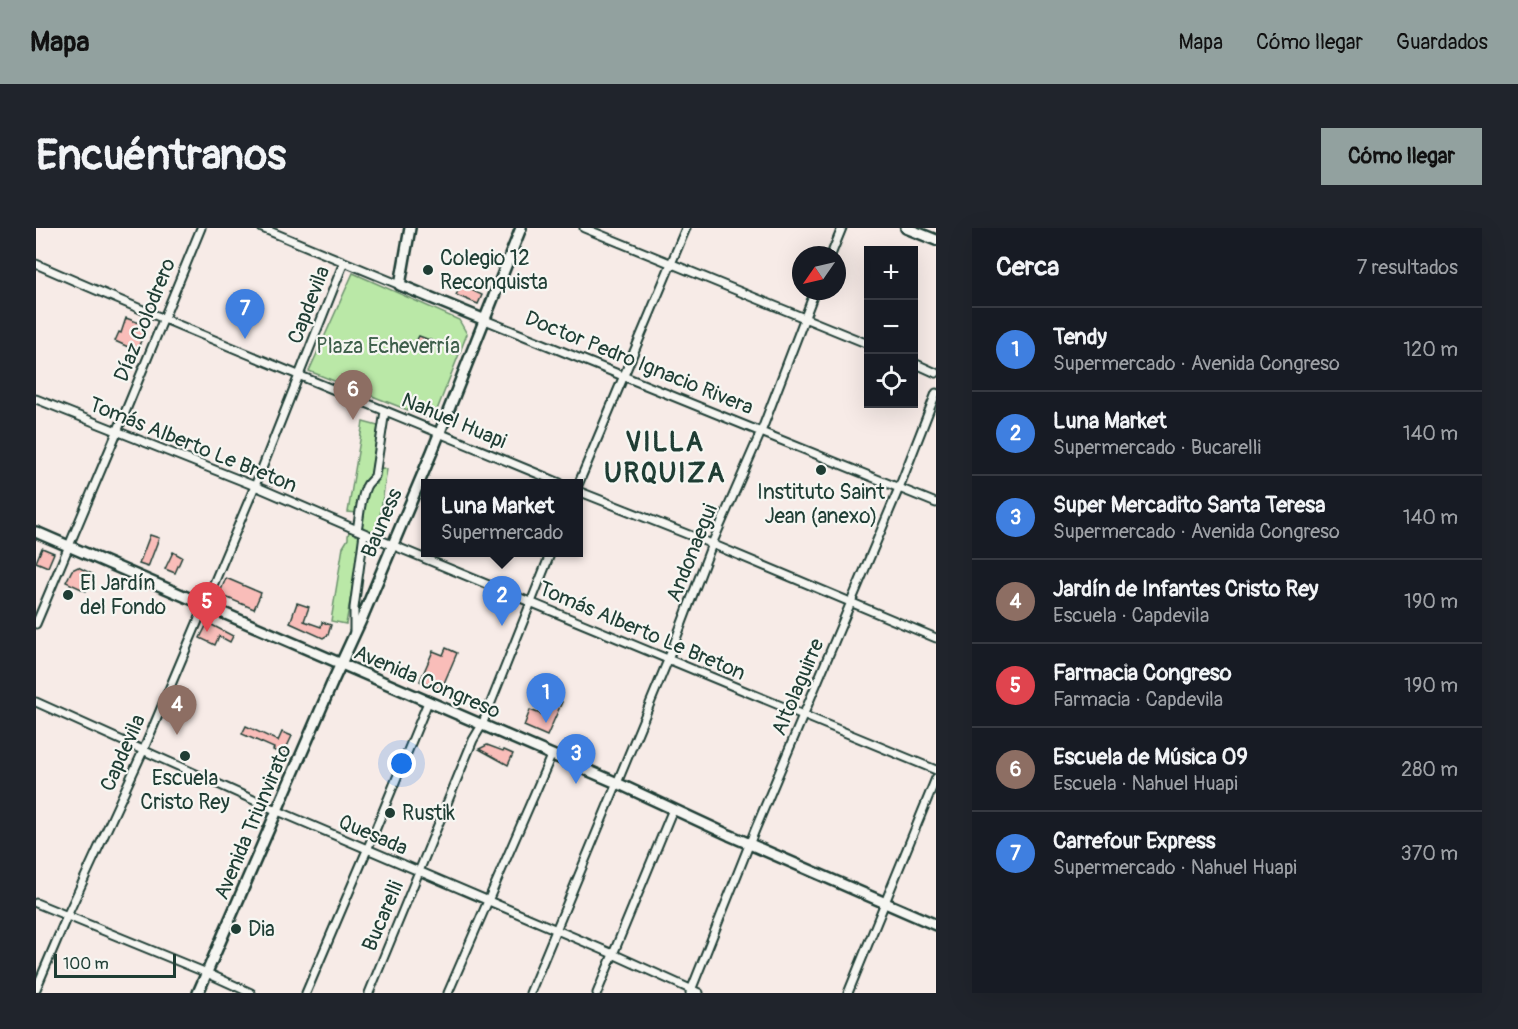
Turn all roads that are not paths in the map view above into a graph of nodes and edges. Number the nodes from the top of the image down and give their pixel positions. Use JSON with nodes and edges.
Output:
{"nodes":[{"id":1,"x":201,"y":228,"type":"edge"},
{"id":2,"x":262,"y":228,"type":"edge"},
{"id":3,"x":410,"y":228,"type":"edge"},
{"id":4,"x":521,"y":228,"type":"edge"},
{"id":5,"x":584,"y":228,"type":"edge"},
{"id":6,"x":686,"y":228,"type":"edge"},
{"id":7,"x":842,"y":228,"type":"edge"},
{"id":8,"x":906,"y":228,"type":"edge"},
{"id":9,"x":936,"y":240,"type":"edge"},
{"id":10,"x":835,"y":246,"type":"edge"},
{"id":11,"x":344,"y":262,"type":"junction"},
{"id":12,"x":671,"y":263,"type":"junction"},
{"id":13,"x":36,"y":264,"type":"edge"},
{"id":14,"x":400,"y":285,"type":"junction"},
{"id":15,"x":811,"y":300,"type":"edge"},
{"id":16,"x":804,"y":317,"type":"junction"},
{"id":17,"x":163,"y":320,"type":"junction"},
{"id":18,"x":485,"y":320,"type":"junction"},
{"id":19,"x":864,"y":342,"type":"edge"},
{"id":20,"x":918,"y":365,"type":"edge"},
{"id":21,"x":936,"y":373,"type":"edge"},
{"id":22,"x":300,"y":375,"type":"junction"},
{"id":23,"x":623,"y":376,"type":"junction"},
{"id":24,"x":936,"y":393,"type":"edge"},
{"id":25,"x":36,"y":399,"type":"edge"},
{"id":26,"x":385,"y":411,"type":"junction"},
{"id":27,"x":117,"y":432,"type":"junction"},
{"id":28,"x":760,"y":432,"type":"junction"},
{"id":29,"x":439,"y":433,"type":"junction"},
{"id":30,"x":550,"y":479,"type":"edge"},
{"id":31,"x":581,"y":479,"type":"edge"},
{"id":32,"x":255,"y":486,"type":"junction"},
{"id":33,"x":899,"y":488,"type":"junction"},
{"id":34,"x":583,"y":493,"type":"edge"},
{"id":35,"x":936,"y":503,"type":"edge"},
{"id":36,"x":36,"y":532,"type":"edge"},
{"id":37,"x":360,"y":532,"type":"junction"},
{"id":38,"x":712,"y":544,"type":"junction"},
{"id":39,"x":392,"y":545,"type":"junction"},
{"id":40,"x":69,"y":546,"type":"junction"},
{"id":41,"x":421,"y":557,"type":"edge"},
{"id":42,"x":421,"y":557,"type":"edge"},
{"id":43,"x":549,"y":557,"type":"edge"},
{"id":44,"x":531,"y":602,"type":"junction"},
{"id":45,"x":851,"y":602,"type":"junction"},
{"id":46,"x":204,"y":606,"type":"junction"},
{"id":47,"x":36,"y":624,"type":"edge"},
{"id":48,"x":354,"y":637,"type":"junction"},
{"id":49,"x":936,"y":638,"type":"edge"},
{"id":50,"x":668,"y":660,"type":"junction"},
{"id":51,"x":341,"y":665,"type":"junction"},
{"id":52,"x":36,"y":702,"type":"edge"},
{"id":53,"x":428,"y":702,"type":"junction"},
{"id":54,"x":804,"y":715,"type":"junction"},
{"id":55,"x":482,"y":725,"type":"junction"},
{"id":56,"x":143,"y":751,"type":"junction"},
{"id":57,"x":551,"y":756,"type":"junction"},
{"id":58,"x":936,"y":770,"type":"edge"},
{"id":59,"x":936,"y":778,"type":"edge"},
{"id":60,"x":617,"y":783,"type":"junction"},
{"id":61,"x":673,"y":809,"type":"junction"},
{"id":62,"x":278,"y":811,"type":"junction"},
{"id":63,"x":750,"y":844,"type":"junction"},
{"id":64,"x":367,"y":850,"type":"junction"},
{"id":65,"x":420,"y":873,"type":"junction"},
{"id":66,"x":487,"y":901,"type":"junction"},
{"id":67,"x":885,"y":902,"type":"junction"},
{"id":68,"x":36,"y":903,"type":"edge"},
{"id":69,"x":67,"y":916,"type":"junction"},
{"id":70,"x":936,"y":925,"type":"edge"},
{"id":71,"x":556,"y":931,"type":"junction"},
{"id":72,"x":613,"y":954,"type":"junction"},
{"id":73,"x":207,"y":973,"type":"junction"},
{"id":74,"x":36,"y":989,"type":"edge"},
{"id":75,"x":693,"y":992,"type":"edge"},
{"id":76,"x":198,"y":993,"type":"edge"},
{"id":77,"x":251,"y":993,"type":"edge"},
{"id":78,"x":306,"y":993,"type":"edge"},
{"id":79,"x":369,"y":993,"type":"edge"},
{"id":80,"x":448,"y":993,"type":"edge"},
{"id":81,"x":530,"y":993,"type":"edge"},
{"id":82,"x":597,"y":993,"type":"edge"},
{"id":83,"x":848,"y":993,"type":"edge"}],
"edges":[{"from":1,"to":17,"type":"street","name":"Díaz Colodrero"},
{"from":2,"to":11,"type":"street","name":"Doctor Pedro Ignacio Rivera"},
{"from":3,"to":14,"type":"main road"},
{"from":4,"to":18,"type":"main road","name":"Bauness"},
{"from":5,"to":12,"type":"street"},
{"from":6,"to":12,"type":"street"},
{"from":7,"to":10,"type":"street"},
{"from":8,"to":9,"type":"main road"},
{"from":11,"to":14,"type":"street","name":"Doctor Pedro Ignacio Rivera"},
{"from":11,"to":22,"type":"street","name":"Capdevila"},
{"from":12,"to":16,"type":"street"},
{"from":12,"to":23,"type":"street"},
{"from":13,"to":17,"type":"street","name":"Nahuel Huapi"},
{"from":14,"to":18,"type":"main road","name":"Doctor Pedro Ignacio Rivera"},
{"from":15,"to":16,"type":"street","name":"Andonaegui"},
{"from":16,"to":19,"type":"street"},
{"from":16,"to":28,"type":"street","name":"Andonaegui"},
{"from":17,"to":22,"type":"street","name":"Nahuel Huapi"},
{"from":17,"to":27,"type":"street","name":"Díaz Colodrero"},
{"from":18,"to":23,"type":"street","name":"Doctor Pedro Ignacio Rivera"},
{"from":18,"to":29,"type":"main road","name":"Bauness"},
{"from":20,"to":21,"type":"street"},
{"from":22,"to":26,"type":"street","name":"Nahuel Huapi"},
{"from":22,"to":32,"type":"street","name":"Capdevila"},
{"from":23,"to":28,"type":"street","name":"Doctor Pedro Ignacio Rivera"},
{"from":23,"to":31,"type":"street"},
{"from":24,"to":33,"type":"street","name":"Altolaguirre"},
{"from":25,"to":27,"type":"street","name":"Tomás Alberto Le Breton"},
{"from":26,"to":29,"type":"street","name":"Nahuel Huapi"},
{"from":26,"to":37,"type":"street"},
{"from":27,"to":32,"type":"street","name":"Tomás Alberto Le Breton"},
{"from":27,"to":40,"type":"street","name":"Díaz Colodrero"},
{"from":28,"to":33,"type":"street","name":"Doctor Pedro Ignacio Rivera"},
{"from":28,"to":38,"type":"street","name":"Andonaegui"},
{"from":29,"to":30,"type":"street","name":"Nahuel Huapi"},
{"from":29,"to":39,"type":"main road","name":"Bauness"},
{"from":32,"to":37,"type":"street","name":"Tomás Alberto Le Breton"},
{"from":32,"to":46,"type":"street","name":"Capdevila"},
{"from":33,"to":35,"type":"street","name":"Doctor Pedro Ignacio Rivera"},
{"from":33,"to":45,"type":"street","name":"Altolaguirre"},
{"from":34,"to":38,"type":"street"},
{"from":36,"to":40,"type":"main road","name":"Avenida Congreso"},
{"from":37,"to":39,"type":"street","name":"Tomás Alberto Le Breton"},
{"from":37,"to":48,"type":"street"},
{"from":38,"to":45,"type":"street"},
{"from":38,"to":50,"type":"street","name":"Andonaegui"},
{"from":39,"to":42,"type":"street","name":"Tomás Alberto Le Breton"},
{"from":39,"to":48,"type":"main road","name":"Bauness"},
{"from":40,"to":46,"type":"main road","name":"Avenida Congreso"},
{"from":40,"to":47,"type":"street","name":"Díaz Colodrero"},
{"from":41,"to":44,"type":"street","name":"Tomás Alberto Le Breton"},
{"from":43,"to":44,"type":"street","name":"Bucarelli"},
{"from":44,"to":50,"type":"street","name":"Tomás Alberto Le Breton"},
{"from":44,"to":55,"type":"street","name":"Bucarelli"},
{"from":45,"to":49,"type":"street"},
{"from":45,"to":54,"type":"street","name":"Altolaguirre"},
{"from":46,"to":51,"type":"main road","name":"Avenida Congreso"},
{"from":46,"to":56,"type":"street","name":"Capdevila"},
{"from":48,"to":51,"type":"main road","name":"Bauness"},
{"from":50,"to":54,"type":"street","name":"Tomás Alberto Le Breton"},
{"from":50,"to":60,"type":"street","name":"Andonaegui"},
{"from":51,"to":53,"type":"main road","name":"Avenida Congreso"},
{"from":51,"to":62,"type":"main road","name":"Avenida Triunvirato"},
{"from":52,"to":56,"type":"street","name":"Quesada"},
{"from":53,"to":55,"type":"main road","name":"Avenida Congreso"},
{"from":53,"to":64,"type":"street"},
{"from":54,"to":58,"type":"street","name":"Tomás Alberto Le Breton"},
{"from":54,"to":63,"type":"street","name":"Altolaguirre"},
{"from":55,"to":57,"type":"main road","name":"Avenida Congreso"},
{"from":55,"to":65,"type":"street","name":"Bucarelli"},
{"from":56,"to":62,"type":"street","name":"Quesada"},
{"from":56,"to":69,"type":"street","name":"Capdevila"},
{"from":57,"to":60,"type":"main road","name":"Avenida Congreso"},
{"from":57,"to":66,"type":"street"},
{"from":59,"to":67,"type":"street"},
{"from":60,"to":61,"type":"main road","name":"Avenida Congreso"},
{"from":60,"to":71,"type":"street","name":"Andonaegui"},
{"from":61,"to":63,"type":"main road","name":"Avenida Congreso"},
{"from":61,"to":72,"type":"street"},
{"from":62,"to":64,"type":"street","name":"Quesada"},
{"from":62,"to":73,"type":"main road","name":"Avenida Triunvirato"},
{"from":63,"to":67,"type":"main road","name":"Avenida Congreso"},
{"from":63,"to":75,"type":"street","name":"Altolaguirre"},
{"from":64,"to":65,"type":"street","name":"Quesada"},
{"from":64,"to":78,"type":"street"},
{"from":65,"to":66,"type":"street","name":"Quesada"},
{"from":65,"to":79,"type":"street","name":"Bucarelli"},
{"from":66,"to":71,"type":"street","name":"Quesada"},
{"from":66,"to":80,"type":"street"},
{"from":67,"to":70,"type":"main road","name":"Avenida Congreso"},
{"from":67,"to":83,"type":"street"},
{"from":68,"to":69,"type":"street"},
{"from":69,"to":73,"type":"street"},
{"from":69,"to":74,"type":"street","name":"Capdevila"},
{"from":71,"to":72,"type":"street","name":"Quesada"},
{"from":71,"to":81,"type":"street","name":"Andonaegui"},
{"from":72,"to":75,"type":"street","name":"Quesada"},
{"from":72,"to":82,"type":"street"},
{"from":73,"to":76,"type":"main road","name":"Avenida Triunvirato"},
{"from":73,"to":77,"type":"street"}]}
